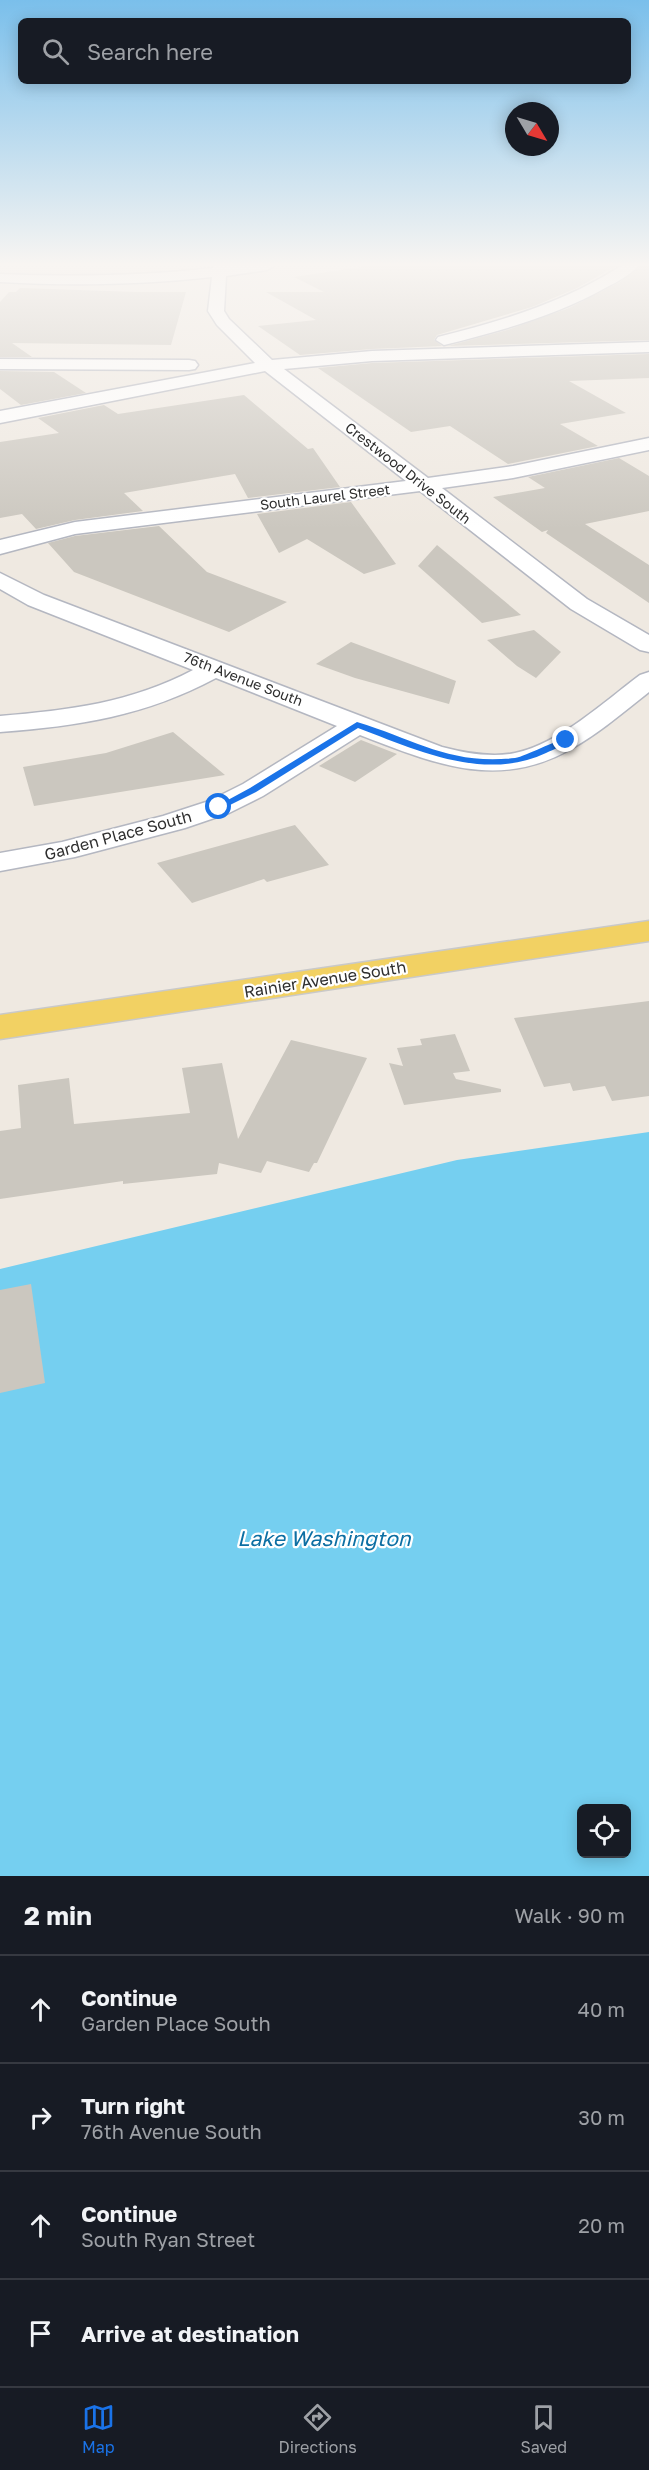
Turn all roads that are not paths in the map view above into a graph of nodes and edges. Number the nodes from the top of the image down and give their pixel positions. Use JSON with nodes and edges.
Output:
{"nodes":[{"id":1,"x":254,"y":354,"type":"edge"},
{"id":2,"x":383,"y":354,"type":"edge"},
{"id":3,"x":448,"y":354,"type":"edge"},
{"id":4,"x":372,"y":356,"type":"junction"},
{"id":5,"x":0,"y":364,"type":"edge"},
{"id":6,"x":269,"y":365,"type":"junction"},
{"id":7,"x":0,"y":417,"type":"edge"},
{"id":8,"x":649,"y":444,"type":"edge"},
{"id":9,"x":423,"y":485,"type":"junction"},
{"id":10,"x":0,"y":547,"type":"edge"},
{"id":11,"x":0,"y":580,"type":"edge"},
{"id":12,"x":649,"y":645,"type":"edge"},
{"id":13,"x":216,"y":668,"type":"junction"},
{"id":14,"x":649,"y":680,"type":"edge"},
{"id":15,"x":0,"y":724,"type":"edge"},
{"id":16,"x":357,"y":724,"type":"junction"},
{"id":17,"x":0,"y":862,"type":"edge"},
{"id":18,"x":649,"y":931,"type":"edge"},
{"id":19,"x":0,"y":1027,"type":"edge"}],
"edges":[{"from":1,"to":6,"type":"street","name":"Crestwood Drive South"},
{"from":2,"to":4,"type":"street"},
{"from":3,"to":4,"type":"street"},
{"from":4,"to":6,"type":"street"},
{"from":5,"to":6,"type":"street"},
{"from":6,"to":7,"type":"street"},
{"from":6,"to":9,"type":"street","name":"Crestwood Drive South"},
{"from":8,"to":9,"type":"street","name":"South Laurel Street"},
{"from":9,"to":10,"type":"street","name":"South Laurel Street"},
{"from":9,"to":12,"type":"street","name":"Crestwood Drive South"},
{"from":11,"to":13,"type":"street","name":"76th Avenue South"},
{"from":13,"to":15,"type":"street"},
{"from":13,"to":16,"type":"street","name":"76th Avenue South"},
{"from":14,"to":16,"type":"street","name":"76th Avenue South"},
{"from":16,"to":17,"type":"street","name":"Garden Place South"},
{"from":18,"to":19,"type":"main road","name":"Rainier Avenue South"}]}
